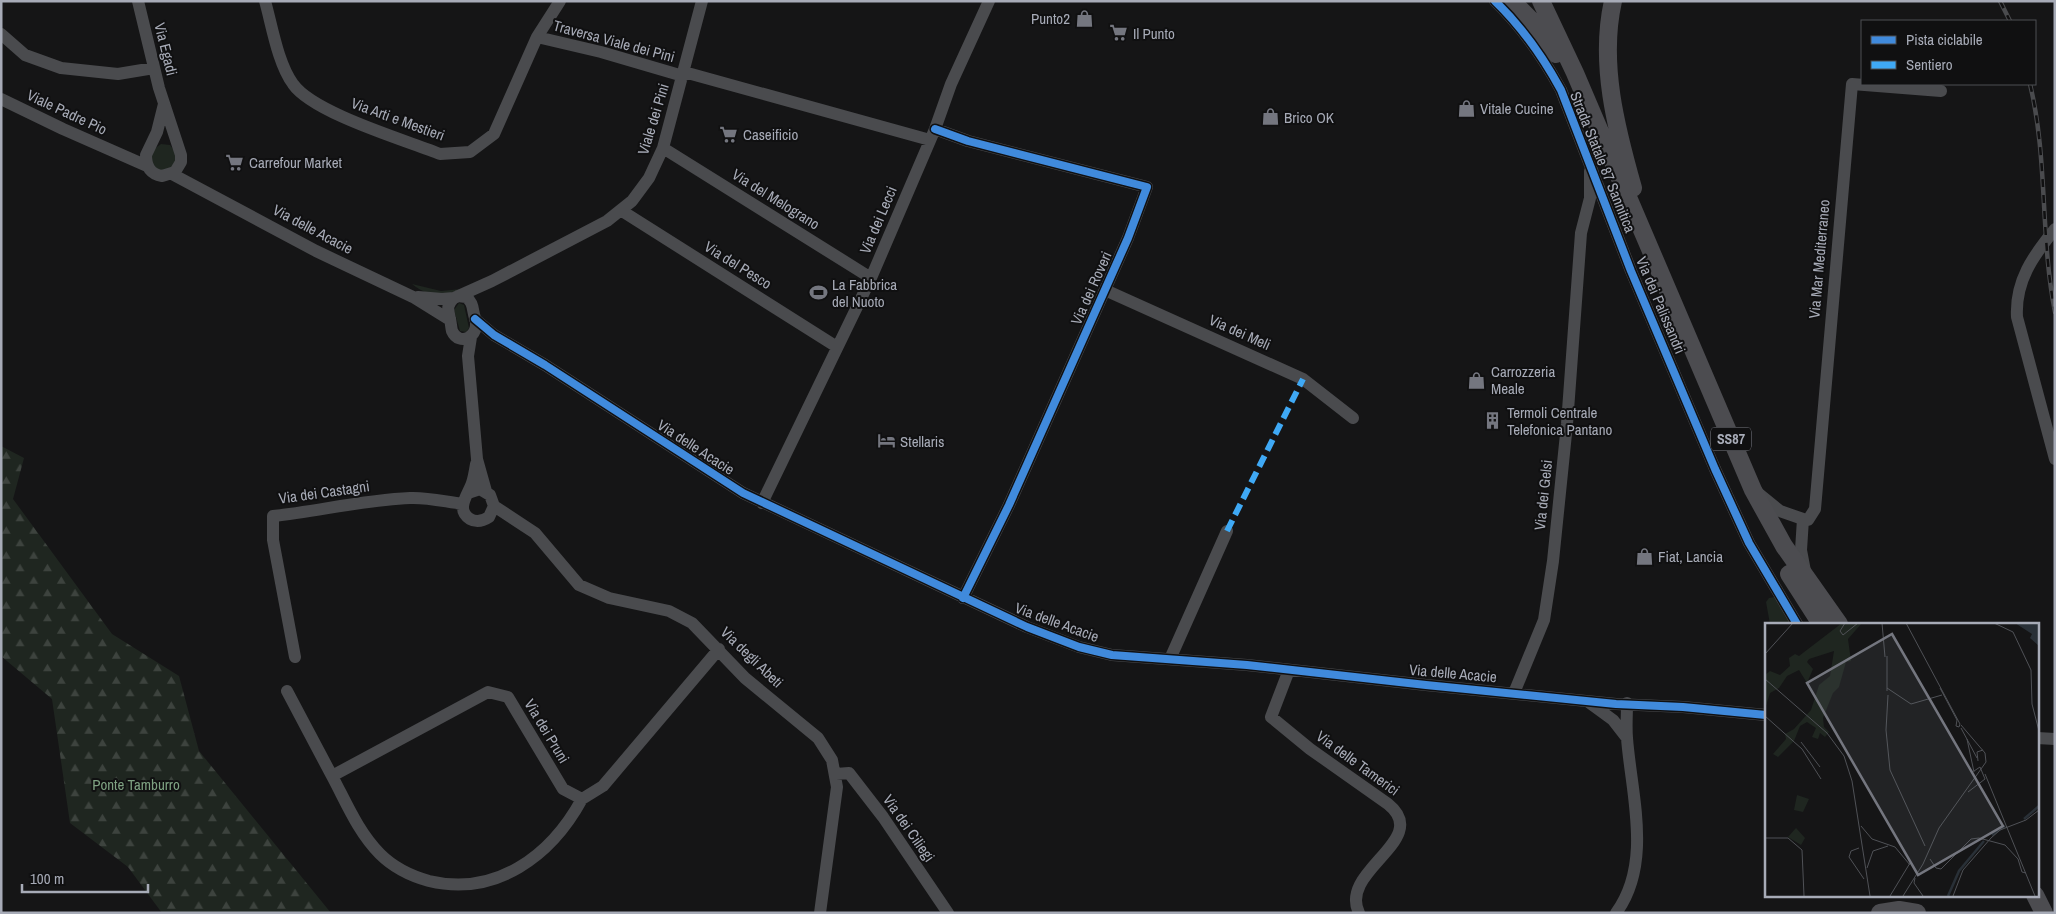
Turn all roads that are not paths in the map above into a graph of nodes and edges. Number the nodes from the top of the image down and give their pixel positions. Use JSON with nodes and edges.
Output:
{"nodes":[{"id":1,"x":138,"y":1,"type":"edge"},
{"id":2,"x":265,"y":1,"type":"edge"},
{"id":3,"x":560,"y":1,"type":"edge"},
{"id":4,"x":702,"y":1,"type":"edge"},
{"id":5,"x":989,"y":1,"type":"edge"},
{"id":6,"x":1495,"y":1,"type":"edge"},
{"id":7,"x":1512,"y":1,"type":"edge"},
{"id":8,"x":1542,"y":1,"type":"edge"},
{"id":9,"x":1612,"y":1,"type":"edge"},
{"id":10,"x":1550,"y":22,"type":"junction"},
{"id":11,"x":1,"y":34,"type":"edge"},
{"id":12,"x":537,"y":38,"type":"junction"},
{"id":13,"x":154,"y":68,"type":"junction"},
{"id":14,"x":683,"y":74,"type":"junction"},
{"id":15,"x":1568,"y":77,"type":"junction"},
{"id":16,"x":1861,"y":85,"type":"edge"},
{"id":17,"x":1865,"y":85,"type":"edge"},
{"id":18,"x":1941,"y":91,"type":"dead end"},
{"id":19,"x":1,"y":99,"type":"edge"},
{"id":20,"x":164,"y":104,"type":"junction"},
{"id":21,"x":933,"y":135,"type":"junction"},
{"id":22,"x":1584,"y":147,"type":"junction"},
{"id":23,"x":150,"y":148,"type":"junction"},
{"id":24,"x":178,"y":148,"type":"junction"},
{"id":25,"x":664,"y":148,"type":"junction"},
{"id":26,"x":120,"y":155,"type":"junction"},
{"id":27,"x":181,"y":162,"type":"junction"},
{"id":28,"x":147,"y":166,"type":"junction"},
{"id":29,"x":172,"y":174,"type":"junction"},
{"id":30,"x":199,"y":186,"type":"junction"},
{"id":31,"x":622,"y":210,"type":"junction"},
{"id":32,"x":2055,"y":230,"type":"edge"},
{"id":33,"x":1648,"y":241,"type":"junction"},
{"id":34,"x":871,"y":278,"type":"junction"},
{"id":35,"x":492,"y":281,"type":"junction"},
{"id":36,"x":1105,"y":290,"type":"junction"},
{"id":37,"x":413,"y":297,"type":"junction"},
{"id":38,"x":456,"y":297,"type":"junction"},
{"id":39,"x":474,"y":312,"type":"junction"},
{"id":40,"x":450,"y":320,"type":"junction"},
{"id":41,"x":494,"y":335,"type":"junction"},
{"id":42,"x":468,"y":336,"type":"junction"},
{"id":43,"x":837,"y":347,"type":"junction"},
{"id":44,"x":1353,"y":418,"type":"dead end"},
{"id":45,"x":477,"y":459,"type":"junction"},
{"id":46,"x":2055,"y":459,"type":"edge"},
{"id":47,"x":1753,"y":490,"type":"junction"},
{"id":48,"x":486,"y":491,"type":"junction"},
{"id":49,"x":465,"y":499,"type":"junction"},
{"id":50,"x":762,"y":502,"type":"junction"},
{"id":51,"x":492,"y":512,"type":"junction"},
{"id":52,"x":1803,"y":519,"type":"junction"},
{"id":53,"x":1227,"y":530,"type":"dead end"},
{"id":54,"x":1807,"y":581,"type":"junction"},
{"id":55,"x":963,"y":598,"type":"junction"},
{"id":56,"x":1796,"y":623,"type":"edge"},
{"id":57,"x":1820,"y":623,"type":"edge"},
{"id":58,"x":1838,"y":623,"type":"edge"},
{"id":59,"x":719,"y":649,"type":"junction"},
{"id":60,"x":295,"y":657,"type":"dead end"},
{"id":61,"x":1170,"y":659,"type":"junction"},
{"id":62,"x":1288,"y":670,"type":"junction"},
{"id":63,"x":287,"y":691,"type":"dead end"},
{"id":64,"x":1514,"y":693,"type":"junction"},
{"id":65,"x":1585,"y":700,"type":"junction"},
{"id":66,"x":1622,"y":704,"type":"junction"},
{"id":67,"x":1642,"y":704,"type":"junction"},
{"id":68,"x":1765,"y":715,"type":"edge"},
{"id":69,"x":1613,"y":720,"type":"junction"},
{"id":70,"x":1627,"y":738,"type":"junction"},
{"id":71,"x":2038,"y":738,"type":"edge"},
{"id":72,"x":2055,"y":739,"type":"edge"},
{"id":73,"x":836,"y":774,"type":"junction"},
{"id":74,"x":332,"y":776,"type":"junction"},
{"id":75,"x":582,"y":799,"type":"junction"},
{"id":76,"x":820,"y":913,"type":"edge"},
{"id":77,"x":948,"y":913,"type":"edge"},
{"id":78,"x":1359,"y":913,"type":"edge"},
{"id":79,"x":1616,"y":913,"type":"edge"},
{"id":80,"x":1880,"y":913,"type":"edge"},
{"id":81,"x":1917,"y":913,"type":"edge"}],
"edges":[{"from":1,"to":13,"type":"street","name":"Via Egadi"},
{"from":2,"to":12,"type":"street","name":"Via Arti e Mestieri"},
{"from":3,"to":12,"type":"street","name":"Via Arti e Mestieri"},
{"from":4,"to":14,"type":"street","name":"Viale dei Pini"},
{"from":5,"to":21,"type":"street","name":"Via dei Lecci"},
{"from":6,"to":22,"type":"street","name":"Via dei Palissandri"},
{"from":7,"to":15,"type":"highway"},
{"from":8,"to":10,"type":"highway"},
{"from":9,"to":33,"type":"highway"},
{"from":10,"to":15,"type":"highway"},
{"from":10,"to":33,"type":"highway","number":"SS87"},
{"from":11,"to":13,"type":"street"},
{"from":12,"to":14,"type":"street","name":"Traversa Viale dei Pini"},
{"from":13,"to":20,"type":"street","name":"Via Egadi"},
{"from":14,"to":21,"type":"street","name":"Traversa Viale dei Pini"},
{"from":14,"to":25,"type":"street","name":"Viale dei Pini"},
{"from":15,"to":57,"type":"highway","name":"Strada Statale 87 Sannitica","number":"SS87"},
{"from":16,"to":52,"type":"street","name":"Via Mar Mediterraneo"},
{"from":17,"to":18,"type":"street","name":"Via Mar Mediterraneo"},
{"from":19,"to":26,"type":"street","name":"Viale Padre Pio"},
{"from":20,"to":23,"type":"street"},
{"from":20,"to":24,"type":"street","name":"Via Egadi"},
{"from":21,"to":34,"type":"street","name":"Via dei Lecci"},
{"from":21,"to":36,"type":"street","name":"Via dei Roveri"},
{"from":22,"to":56,"type":"street","name":"Via dei Palissandri"},
{"from":22,"to":64,"type":"street","name":"Via dei Gelsi"},
{"from":23,"to":24,"type":"street"},
{"from":23,"to":26,"type":"street"},
{"from":23,"to":28,"type":"street"},
{"from":24,"to":27,"type":"street","name":"Via Egadi"},
{"from":25,"to":31,"type":"street","name":"Viale dei Pini"},
{"from":25,"to":34,"type":"street","name":"Via del Melograno"},
{"from":26,"to":28,"type":"street","name":"Viale Padre Pio"},
{"from":27,"to":29,"type":"street"},
{"from":27,"to":30,"type":"street","name":"Via delle Acacie"},
{"from":28,"to":29,"type":"street"},
{"from":29,"to":30,"type":"street","name":"Via delle Acacie"},
{"from":30,"to":37,"type":"street","name":"Via delle Acacie"},
{"from":31,"to":35,"type":"street","name":"Viale dei Pini"},
{"from":31,"to":43,"type":"street","name":"Via del Pesco"},
{"from":32,"to":46,"type":"street"},
{"from":33,"to":47,"type":"highway","name":"Strada Statale 87 Sannitica","number":"SS87"},
{"from":34,"to":43,"type":"street","name":"Via dei Lecci"},
{"from":35,"to":38,"type":"street","name":"Viale dei Pini"},
{"from":35,"to":39,"type":"street","name":"Viale dei Pini"},
{"from":36,"to":44,"type":"street","name":"Via dei Meli"},
{"from":36,"to":55,"type":"street","name":"Via dei Roveri"},
{"from":37,"to":38,"type":"street","name":"Via delle Acacie"},
{"from":37,"to":40,"type":"street","name":"Via delle Acacie"},
{"from":38,"to":39,"type":"street"},
{"from":38,"to":40,"type":"street"},
{"from":39,"to":41,"type":"street","name":"Via delle Acacie"},
{"from":39,"to":42,"type":"street"},
{"from":40,"to":42,"type":"street"},
{"from":41,"to":42,"type":"street","name":"Via delle Acacie"},
{"from":41,"to":50,"type":"street","name":"Via delle Acacie"},
{"from":42,"to":45,"type":"street","name":"Via degli Abeti"},
{"from":43,"to":50,"type":"street","name":"Via dei Lecci"},
{"from":45,"to":48,"type":"street","name":"Via degli Abeti"},
{"from":45,"to":49,"type":"street","name":"Via degli Abeti"},
{"from":47,"to":52,"type":"street"},
{"from":47,"to":54,"type":"highway","name":"Strada Statale 87 Sannitica","number":"SS87"},
{"from":48,"to":49,"type":"street"},
{"from":48,"to":51,"type":"street","name":"Via degli Abeti"},
{"from":49,"to":51,"type":"street"},
{"from":49,"to":60,"type":"street","name":"Via dei Castagni"},
{"from":50,"to":55,"type":"street","name":"Via delle Acacie"},
{"from":51,"to":59,"type":"street","name":"Via degli Abeti"},
{"from":52,"to":54,"type":"street"},
{"from":53,"to":61,"type":"street"},
{"from":54,"to":58,"type":"highway","name":"Strada Statale 87 Sannitica","number":"SS87"},
{"from":55,"to":61,"type":"street","name":"Via delle Acacie"},
{"from":59,"to":73,"type":"street","name":"Via degli Abeti"},
{"from":59,"to":75,"type":"street"},
{"from":61,"to":62,"type":"street","name":"Via delle Acacie"},
{"from":62,"to":64,"type":"street","name":"Via delle Acacie"},
{"from":62,"to":78,"type":"street","name":"Via delle Tamerici"},
{"from":63,"to":74,"type":"street"},
{"from":64,"to":65,"type":"street","name":"Via delle Acacie"},
{"from":65,"to":66,"type":"street","name":"Via delle Acacie"},
{"from":65,"to":69,"type":"street"},
{"from":66,"to":67,"type":"street","name":"Via delle Acacie"},
{"from":66,"to":69,"type":"street"},
{"from":66,"to":70,"type":"street"},
{"from":67,"to":68,"type":"street","name":"Via delle Acacie"},
{"from":67,"to":70,"type":"street"},
{"from":69,"to":70,"type":"street"},
{"from":70,"to":79,"type":"street"},
{"from":71,"to":72,"type":"street"},
{"from":73,"to":76,"type":"street","name":"Via degli Abeti"},
{"from":73,"to":77,"type":"street","name":"Via dei Ciliegi"},
{"from":74,"to":75,"type":"street","name":"Via dei Pruni"},
{"from":74,"to":75,"type":"street"},
{"from":80,"to":81,"type":"highway"}]}
